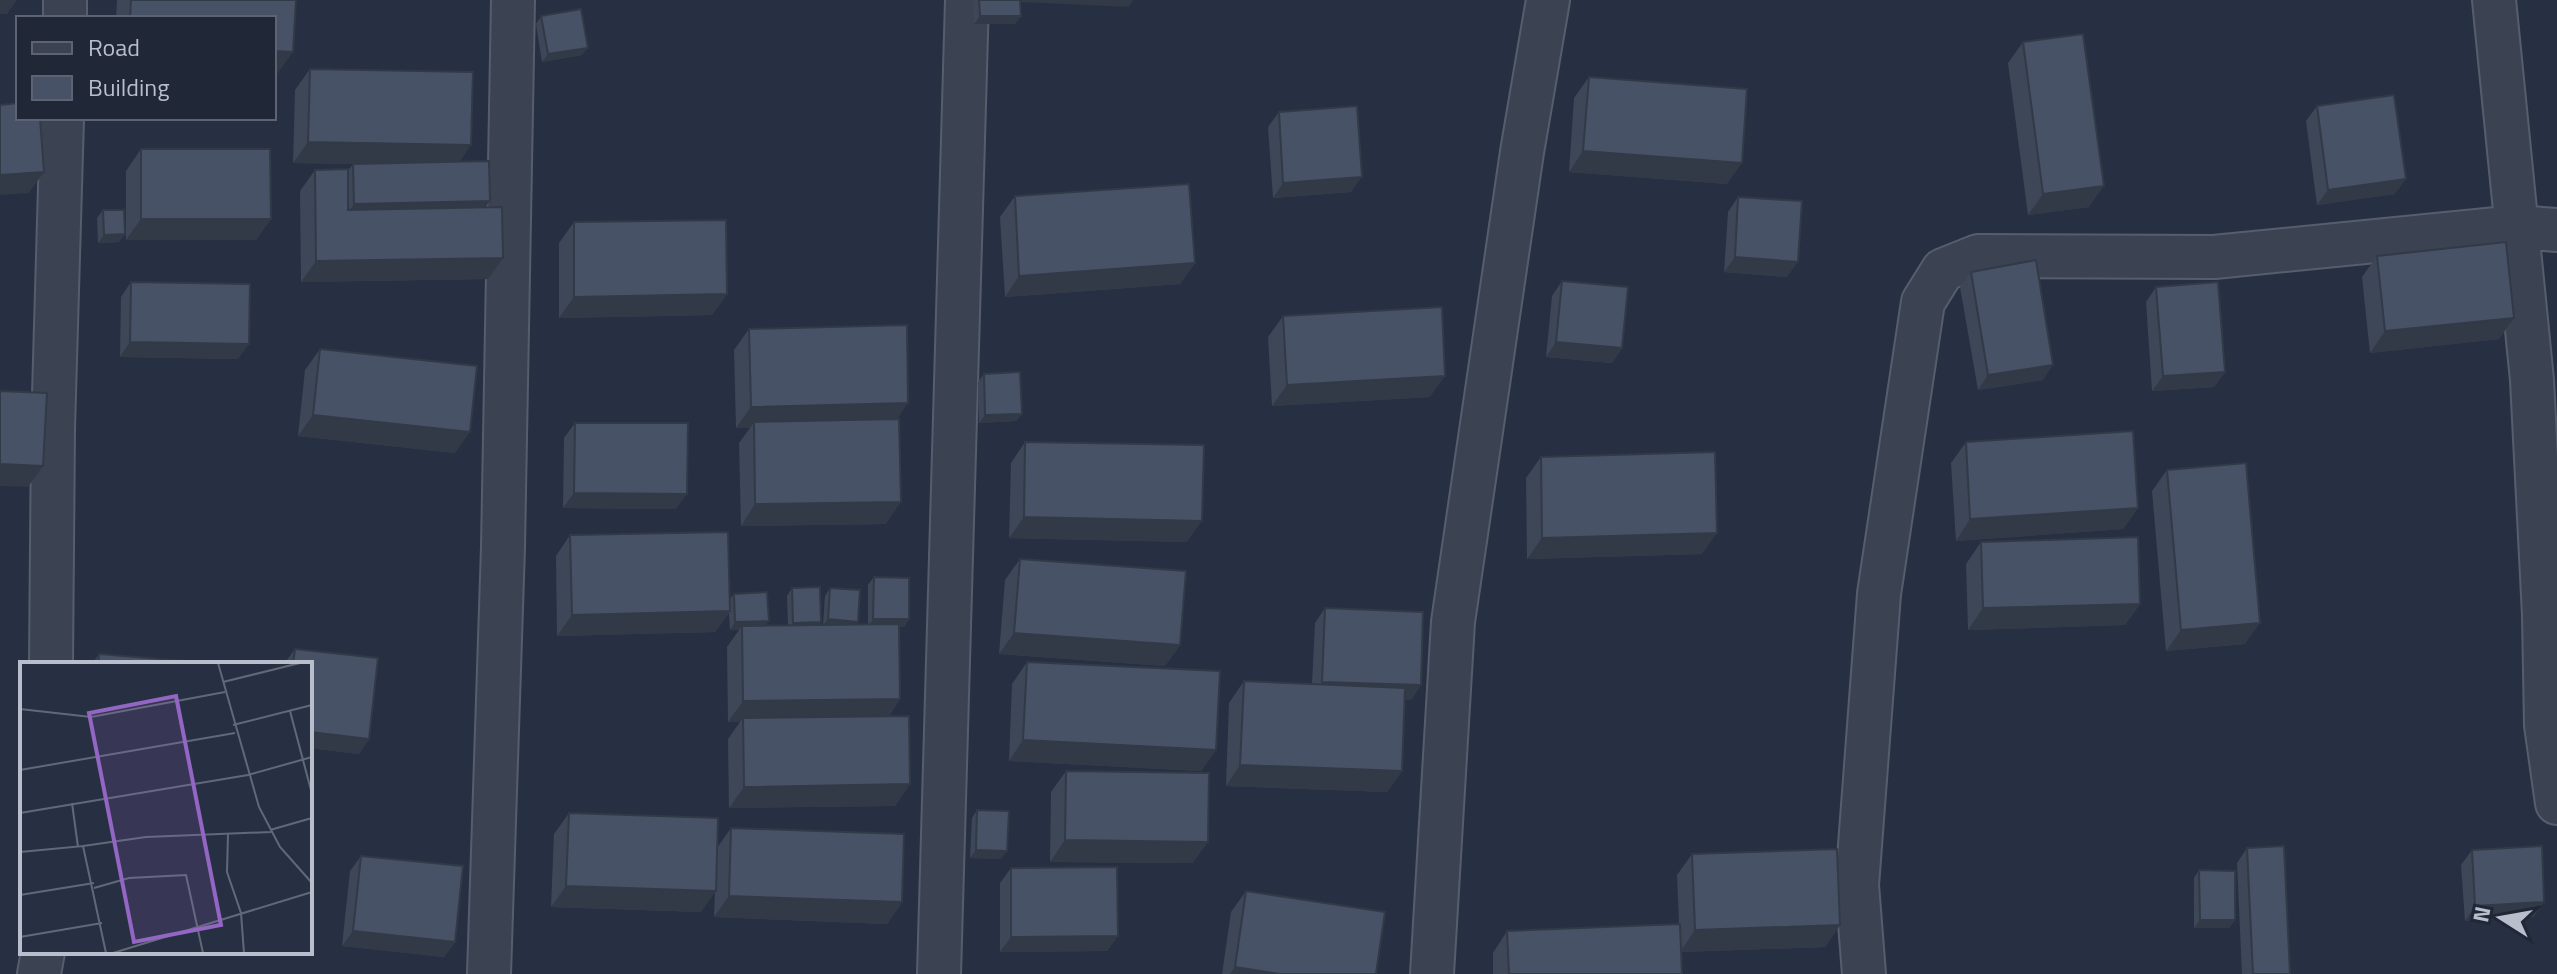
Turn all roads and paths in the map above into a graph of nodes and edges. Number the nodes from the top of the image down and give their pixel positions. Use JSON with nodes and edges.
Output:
{"nodes":[{"id":1,"x":513,"y":0,"type":"edge"},
{"id":2,"x":967,"y":0,"type":"edge"},
{"id":3,"x":1548,"y":0,"type":"edge"},
{"id":4,"x":2494,"y":0,"type":"edge"},
{"id":5,"x":62,"y":120,"type":"edge"},
{"id":6,"x":2537,"y":228,"type":"edge"},
{"id":7,"x":51,"y":662,"type":"edge"},
{"id":8,"x":2557,"y":803,"type":"edge"},
{"id":9,"x":43,"y":954,"type":"edge"},
{"id":10,"x":39,"y":974,"type":"edge"},
{"id":11,"x":489,"y":974,"type":"edge"},
{"id":12,"x":939,"y":974,"type":"edge"},
{"id":13,"x":1432,"y":974,"type":"edge"},
{"id":14,"x":1864,"y":974,"type":"edge"}],
"edges":[{"from":1,"to":11,"type":"street"},
{"from":2,"to":12,"type":"street"},
{"from":3,"to":13,"type":"street"},
{"from":4,"to":6,"type":"street"},
{"from":5,"to":7,"type":"street"},
{"from":6,"to":8,"type":"street"},
{"from":6,"to":14,"type":"street"},
{"from":9,"to":10,"type":"street"}]}
